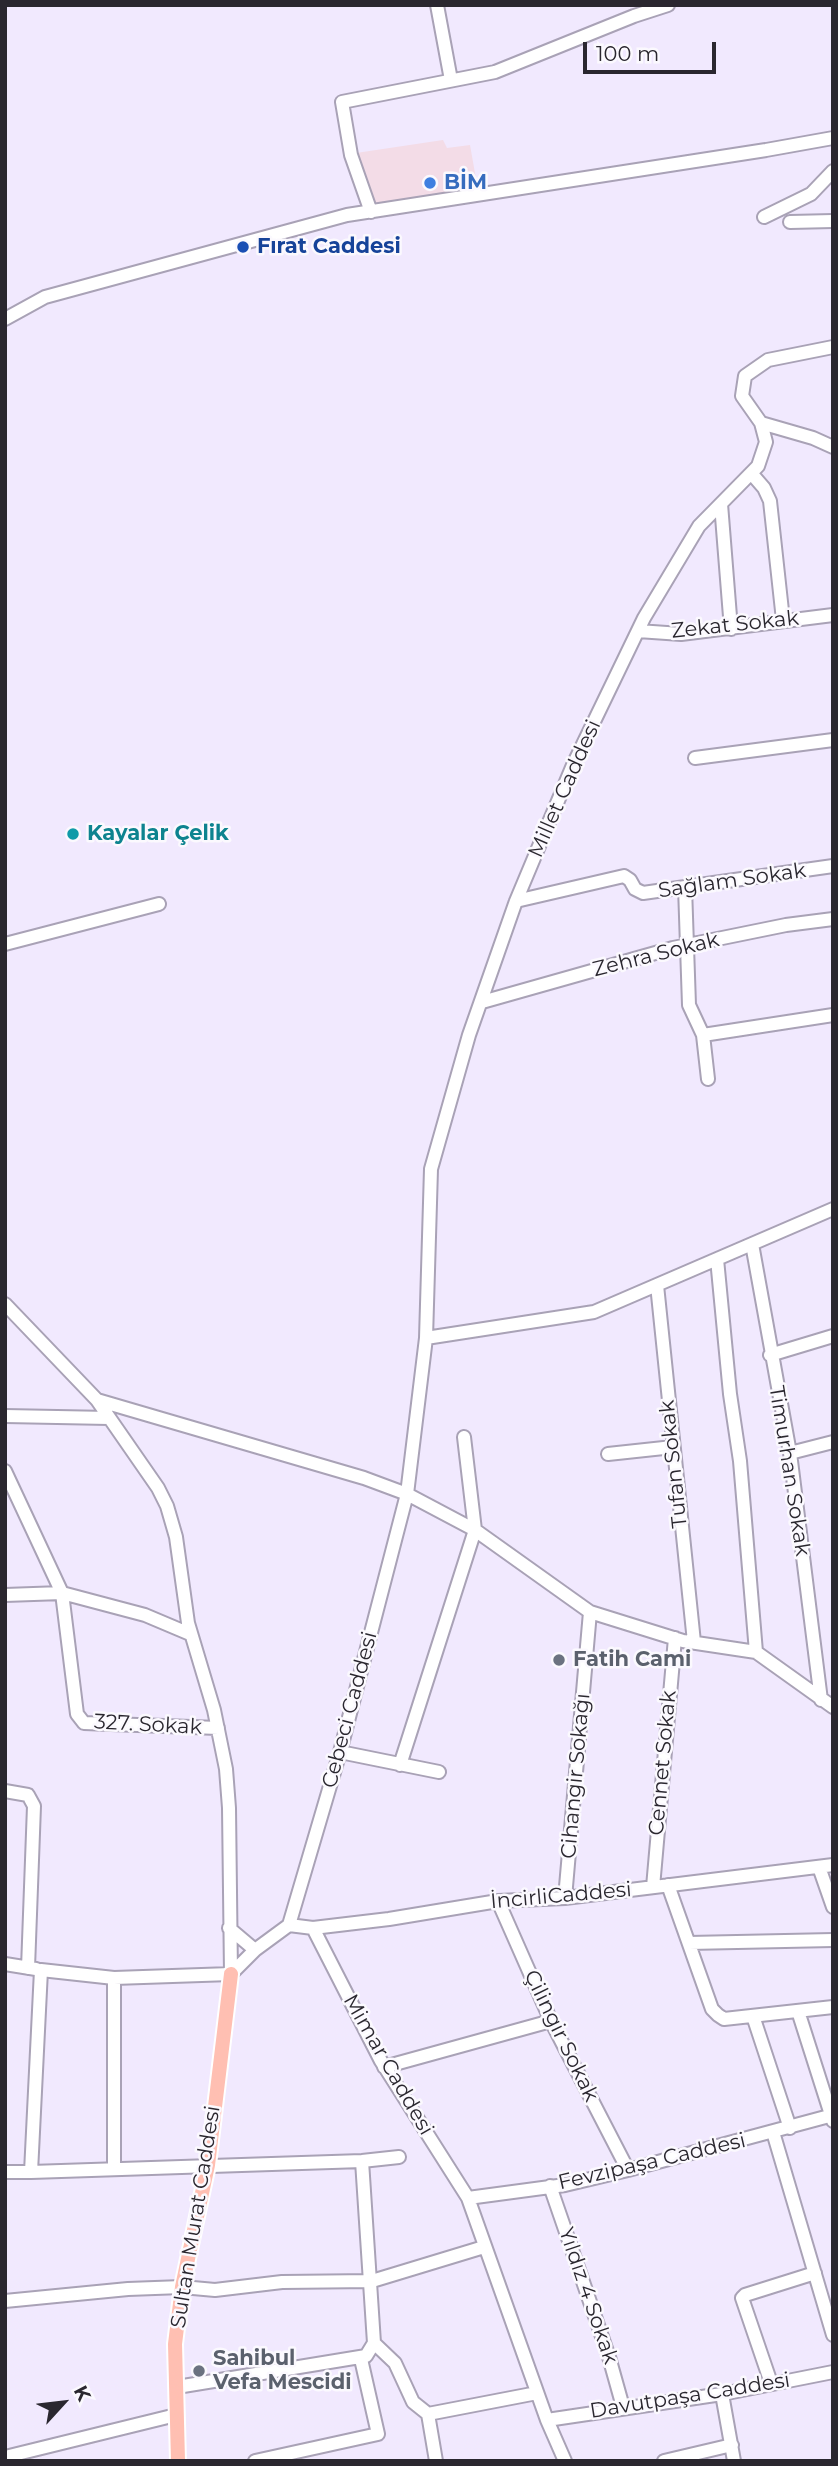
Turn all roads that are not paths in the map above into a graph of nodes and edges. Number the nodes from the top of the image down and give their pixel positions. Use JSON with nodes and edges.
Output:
{"nodes":[{"id":1,"x":437,"y":5,"type":"edge"},
{"id":2,"x":668,"y":5,"type":"edge"},
{"id":3,"x":451,"y":80,"type":"junction"},
{"id":4,"x":833,"y":138,"type":"edge"},
{"id":5,"x":833,"y":171,"type":"edge"},
{"id":6,"x":370,"y":212,"type":"junction"},
{"id":7,"x":764,"y":217,"type":"dead end"},
{"id":8,"x":833,"y":221,"type":"edge"},
{"id":9,"x":789,"y":222,"type":"dead end"},
{"id":10,"x":5,"y":319,"type":"edge"},
{"id":11,"x":833,"y":347,"type":"edge"},
{"id":12,"x":761,"y":423,"type":"junction"},
{"id":13,"x":833,"y":447,"type":"edge"},
{"id":14,"x":751,"y":473,"type":"junction"},
{"id":15,"x":721,"y":504,"type":"junction"},
{"id":16,"x":833,"y":615,"type":"edge"},
{"id":17,"x":783,"y":620,"type":"junction"},
{"id":18,"x":731,"y":629,"type":"junction"},
{"id":19,"x":638,"y":631,"type":"junction"},
{"id":20,"x":833,"y":740,"type":"edge"},
{"id":21,"x":695,"y":758,"type":"dead end"},
{"id":22,"x":833,"y":866,"type":"edge"},
{"id":23,"x":685,"y":887,"type":"junction"},
{"id":24,"x":516,"y":901,"type":"junction"},
{"id":25,"x":159,"y":904,"type":"dead end"},
{"id":26,"x":833,"y":919,"type":"edge"},
{"id":27,"x":5,"y":944,"type":"edge"},
{"id":28,"x":686,"y":945,"type":"junction"},
{"id":29,"x":482,"y":1002,"type":"junction"},
{"id":30,"x":833,"y":1015,"type":"edge"},
{"id":31,"x":703,"y":1035,"type":"junction"},
{"id":32,"x":708,"y":1079,"type":"dead end"},
{"id":33,"x":833,"y":1209,"type":"edge"},
{"id":34,"x":752,"y":1244,"type":"junction"},
{"id":35,"x":717,"y":1259,"type":"junction"},
{"id":36,"x":657,"y":1285,"type":"junction"},
{"id":37,"x":5,"y":1304,"type":"edge"},
{"id":38,"x":833,"y":1336,"type":"edge"},
{"id":39,"x":426,"y":1338,"type":"junction"},
{"id":40,"x":771,"y":1355,"type":"junction"},
{"id":41,"x":97,"y":1400,"type":"junction"},
{"id":42,"x":5,"y":1416,"type":"edge"},
{"id":43,"x":109,"y":1418,"type":"junction"},
{"id":44,"x":464,"y":1437,"type":"dead end"},
{"id":45,"x":833,"y":1442,"type":"edge"},
{"id":46,"x":673,"y":1447,"type":"junction"},
{"id":47,"x":790,"y":1453,"type":"junction"},
{"id":48,"x":608,"y":1454,"type":"dead end"},
{"id":49,"x":5,"y":1471,"type":"edge"},
{"id":50,"x":407,"y":1494,"type":"junction"},
{"id":51,"x":475,"y":1530,"type":"junction"},
{"id":52,"x":62,"y":1593,"type":"junction"},
{"id":53,"x":5,"y":1595,"type":"edge"},
{"id":54,"x":590,"y":1612,"type":"junction"},
{"id":55,"x":190,"y":1634,"type":"junction"},
{"id":56,"x":675,"y":1638,"type":"junction"},
{"id":57,"x":694,"y":1642,"type":"junction"},
{"id":58,"x":756,"y":1652,"type":"junction"},
{"id":59,"x":821,"y":1700,"type":"junction"},
{"id":60,"x":833,"y":1707,"type":"edge"},
{"id":61,"x":218,"y":1728,"type":"junction"},
{"id":62,"x":340,"y":1752,"type":"junction"},
{"id":63,"x":400,"y":1765,"type":"junction"},
{"id":64,"x":439,"y":1772,"type":"dead end"},
{"id":65,"x":5,"y":1791,"type":"edge"},
{"id":66,"x":826,"y":1866,"type":"edge"},
{"id":67,"x":668,"y":1885,"type":"junction"},
{"id":68,"x":653,"y":1887,"type":"junction"},
{"id":69,"x":565,"y":1898,"type":"junction"},
{"id":70,"x":498,"y":1901,"type":"junction"},
{"id":71,"x":833,"y":1907,"type":"edge"},
{"id":72,"x":289,"y":1925,"type":"junction"},
{"id":73,"x":229,"y":1928,"type":"junction"},
{"id":74,"x":313,"y":1928,"type":"junction"},
{"id":75,"x":833,"y":1940,"type":"edge"},
{"id":76,"x":689,"y":1943,"type":"junction"},
{"id":77,"x":255,"y":1950,"type":"junction"},
{"id":78,"x":5,"y":1964,"type":"edge"},
{"id":79,"x":35,"y":1969,"type":"junction"},
{"id":80,"x":231,"y":1974,"type":"junction"},
{"id":81,"x":114,"y":1978,"type":"junction"},
{"id":82,"x":833,"y":2007,"type":"edge"},
{"id":83,"x":799,"y":2011,"type":"junction"},
{"id":84,"x":753,"y":2016,"type":"junction"},
{"id":85,"x":551,"y":2021,"type":"junction"},
{"id":86,"x":384,"y":2067,"type":"junction"},
{"id":87,"x":832,"y":2117,"type":"edge"},
{"id":88,"x":790,"y":2128,"type":"junction"},
{"id":89,"x":773,"y":2132,"type":"junction"},
{"id":90,"x":400,"y":2157,"type":"dead end"},
{"id":91,"x":362,"y":2161,"type":"junction"},
{"id":92,"x":208,"y":2165,"type":"junction"},
{"id":93,"x":114,"y":2169,"type":"junction"},
{"id":94,"x":628,"y":2170,"type":"junction"},
{"id":95,"x":5,"y":2172,"type":"edge"},
{"id":96,"x":31,"y":2172,"type":"junction"},
{"id":97,"x":550,"y":2186,"type":"junction"},
{"id":98,"x":468,"y":2199,"type":"junction"},
{"id":99,"x":484,"y":2248,"type":"junction"},
{"id":100,"x":815,"y":2273,"type":"junction"},
{"id":101,"x":372,"y":2281,"type":"junction"},
{"id":102,"x":182,"y":2287,"type":"junction"},
{"id":103,"x":5,"y":2301,"type":"edge"},
{"id":104,"x":833,"y":2335,"type":"edge"},
{"id":105,"x":374,"y":2343,"type":"junction"},
{"id":106,"x":361,"y":2359,"type":"junction"},
{"id":107,"x":833,"y":2372,"type":"edge"},
{"id":108,"x":771,"y":2383,"type":"junction"},
{"id":109,"x":177,"y":2387,"type":"junction"},
{"id":110,"x":537,"y":2393,"type":"junction"},
{"id":111,"x":722,"y":2394,"type":"junction"},
{"id":112,"x":623,"y":2407,"type":"junction"},
{"id":113,"x":428,"y":2414,"type":"junction"},
{"id":114,"x":176,"y":2415,"type":"junction"},
{"id":115,"x":547,"y":2420,"type":"junction"},
{"id":116,"x":732,"y":2445,"type":"junction"},
{"id":117,"x":299,"y":2456,"type":"edge"},
{"id":118,"x":5,"y":2457,"type":"edge"},
{"id":119,"x":177,"y":2461,"type":"edge"},
{"id":120,"x":255,"y":2461,"type":"edge"},
{"id":121,"x":436,"y":2461,"type":"edge"},
{"id":122,"x":565,"y":2461,"type":"edge"},
{"id":123,"x":664,"y":2461,"type":"edge"},
{"id":124,"x":734,"y":2461,"type":"edge"}],
"edges":[{"from":1,"to":3,"type":"street"},
{"from":2,"to":3,"type":"street"},
{"from":3,"to":6,"type":"street"},
{"from":4,"to":6,"type":"street"},
{"from":5,"to":7,"type":"street"},
{"from":6,"to":10,"type":"street"},
{"from":8,"to":9,"type":"street"},
{"from":11,"to":12,"type":"street"},
{"from":12,"to":13,"type":"street"},
{"from":12,"to":14,"type":"street","name":"Millet Caddesi"},
{"from":14,"to":15,"type":"street","name":"Millet Caddesi"},
{"from":14,"to":17,"type":"street"},
{"from":15,"to":18,"type":"street"},
{"from":15,"to":19,"type":"street","name":"Millet Caddesi"},
{"from":16,"to":17,"type":"street","name":"Zekat Sokak"},
{"from":17,"to":18,"type":"street","name":"Zekat Sokak"},
{"from":18,"to":19,"type":"street","name":"Zekat Sokak"},
{"from":19,"to":24,"type":"street","name":"Millet Caddesi"},
{"from":20,"to":21,"type":"street"},
{"from":22,"to":23,"type":"street","name":"Sağlam Sokak"},
{"from":23,"to":24,"type":"street","name":"Sağlam Sokak"},
{"from":23,"to":28,"type":"street"},
{"from":24,"to":29,"type":"street","name":"Millet Caddesi"},
{"from":25,"to":27,"type":"street"},
{"from":26,"to":28,"type":"street","name":"Zehra Sokak"},
{"from":28,"to":29,"type":"street","name":"Zehra Sokak"},
{"from":28,"to":31,"type":"street"},
{"from":29,"to":39,"type":"street","name":"Millet Caddesi"},
{"from":30,"to":31,"type":"street"},
{"from":31,"to":32,"type":"street"},
{"from":33,"to":34,"type":"street"},
{"from":34,"to":35,"type":"street"},
{"from":34,"to":40,"type":"street","name":"Timurhan Sokak"},
{"from":35,"to":36,"type":"street"},
{"from":35,"to":58,"type":"street"},
{"from":36,"to":39,"type":"street"},
{"from":36,"to":46,"type":"street","name":"Tufan Sokak"},
{"from":37,"to":41,"type":"street"},
{"from":38,"to":40,"type":"street"},
{"from":39,"to":50,"type":"street","name":"Cebeci Caddesi"},
{"from":40,"to":47,"type":"street","name":"Timurhan Sokak"},
{"from":41,"to":43,"type":"street"},
{"from":41,"to":50,"type":"street"},
{"from":42,"to":43,"type":"street"},
{"from":43,"to":55,"type":"street"},
{"from":44,"to":51,"type":"street"},
{"from":45,"to":47,"type":"street"},
{"from":46,"to":48,"type":"street"},
{"from":46,"to":57,"type":"street","name":"Tufan Sokak"},
{"from":47,"to":59,"type":"street","name":"Timurhan Sokak"},
{"from":49,"to":52,"type":"street","name":"327. Sokak"},
{"from":50,"to":51,"type":"street"},
{"from":50,"to":62,"type":"street","name":"Cebeci Caddesi"},
{"from":51,"to":54,"type":"street"},
{"from":51,"to":63,"type":"street"},
{"from":52,"to":53,"type":"street"},
{"from":52,"to":55,"type":"street"},
{"from":52,"to":61,"type":"street","name":"327. Sokak"},
{"from":54,"to":56,"type":"street"},
{"from":54,"to":69,"type":"street","name":"Cihangir Sokağı"},
{"from":55,"to":61,"type":"street"},
{"from":56,"to":57,"type":"street"},
{"from":56,"to":68,"type":"street","name":"Cennet Sokak"},
{"from":57,"to":58,"type":"street"},
{"from":58,"to":59,"type":"street"},
{"from":59,"to":60,"type":"street"},
{"from":61,"to":73,"type":"street"},
{"from":62,"to":63,"type":"street"},
{"from":62,"to":72,"type":"street","name":"Cebeci Caddesi"},
{"from":63,"to":64,"type":"street"},
{"from":65,"to":79,"type":"street"},
{"from":66,"to":67,"type":"street","name":"İncirliCaddesi"},
{"from":66,"to":71,"type":"street"},
{"from":67,"to":68,"type":"street","name":"İncirliCaddesi"},
{"from":67,"to":76,"type":"street"},
{"from":68,"to":69,"type":"street","name":"İncirliCaddesi"},
{"from":69,"to":70,"type":"street","name":"İncirliCaddesi"},
{"from":70,"to":74,"type":"street","name":"İncirliCaddesi"},
{"from":70,"to":85,"type":"street","name":"Çilingir Sokak"},
{"from":72,"to":74,"type":"street","name":"İncirliCaddesi"},
{"from":72,"to":77,"type":"street"},
{"from":73,"to":77,"type":"street"},
{"from":73,"to":80,"type":"street"},
{"from":74,"to":86,"type":"street","name":"Mimar Caddesi"},
{"from":75,"to":76,"type":"street"},
{"from":76,"to":84,"type":"street"},
{"from":77,"to":80,"type":"street"},
{"from":78,"to":79,"type":"street"},
{"from":79,"to":81,"type":"street"},
{"from":79,"to":96,"type":"street"},
{"from":80,"to":81,"type":"street"},
{"from":80,"to":92,"type":"main road","name":"Sultan Murat Caddesi"},
{"from":81,"to":93,"type":"street"},
{"from":82,"to":83,"type":"street"},
{"from":83,"to":84,"type":"street"},
{"from":83,"to":87,"type":"street"},
{"from":84,"to":88,"type":"street"},
{"from":85,"to":86,"type":"street"},
{"from":85,"to":94,"type":"street","name":"Çilingir Sokak"},
{"from":86,"to":98,"type":"street","name":"Mimar Caddesi"},
{"from":87,"to":88,"type":"street","name":"Fevzipaşa Caddesi"},
{"from":88,"to":89,"type":"street","name":"Fevzipaşa Caddesi"},
{"from":89,"to":94,"type":"street","name":"Fevzipaşa Caddesi"},
{"from":89,"to":100,"type":"street"},
{"from":90,"to":91,"type":"street"},
{"from":91,"to":92,"type":"street"},
{"from":91,"to":101,"type":"street"},
{"from":92,"to":93,"type":"street"},
{"from":92,"to":102,"type":"main road","name":"Sultan Murat Caddesi"},
{"from":93,"to":96,"type":"street"},
{"from":94,"to":97,"type":"street","name":"Fevzipaşa Caddesi"},
{"from":95,"to":96,"type":"street"},
{"from":97,"to":98,"type":"street","name":"Fevzipaşa Caddesi"},
{"from":97,"to":112,"type":"street","name":"Yıldız 4 Sokak"},
{"from":98,"to":99,"type":"street","name":"Mimar Caddesi"},
{"from":99,"to":101,"type":"street"},
{"from":99,"to":110,"type":"street"},
{"from":100,"to":104,"type":"street"},
{"from":100,"to":108,"type":"street"},
{"from":101,"to":102,"type":"street"},
{"from":101,"to":105,"type":"street"},
{"from":102,"to":103,"type":"street"},
{"from":102,"to":109,"type":"main road","name":"Sultan Murat Caddesi"},
{"from":105,"to":106,"type":"street"},
{"from":105,"to":113,"type":"street"},
{"from":106,"to":109,"type":"street"},
{"from":106,"to":117,"type":"street"},
{"from":107,"to":108,"type":"street","name":"Davutpaşa Caddesi"},
{"from":108,"to":111,"type":"street","name":"Davutpaşa Caddesi"},
{"from":109,"to":114,"type":"main road","name":"Sultan Murat Caddesi"},
{"from":110,"to":113,"type":"street"},
{"from":110,"to":115,"type":"street"},
{"from":111,"to":112,"type":"street","name":"Davutpaşa Caddesi"},
{"from":111,"to":116,"type":"street"},
{"from":112,"to":115,"type":"street","name":"Davutpaşa Caddesi"},
{"from":113,"to":121,"type":"street"},
{"from":114,"to":118,"type":"street"},
{"from":114,"to":119,"type":"main road","name":"Sultan Murat Caddesi"},
{"from":115,"to":122,"type":"street"},
{"from":116,"to":123,"type":"street"},
{"from":116,"to":124,"type":"street"},
{"from":117,"to":120,"type":"street"}]}
